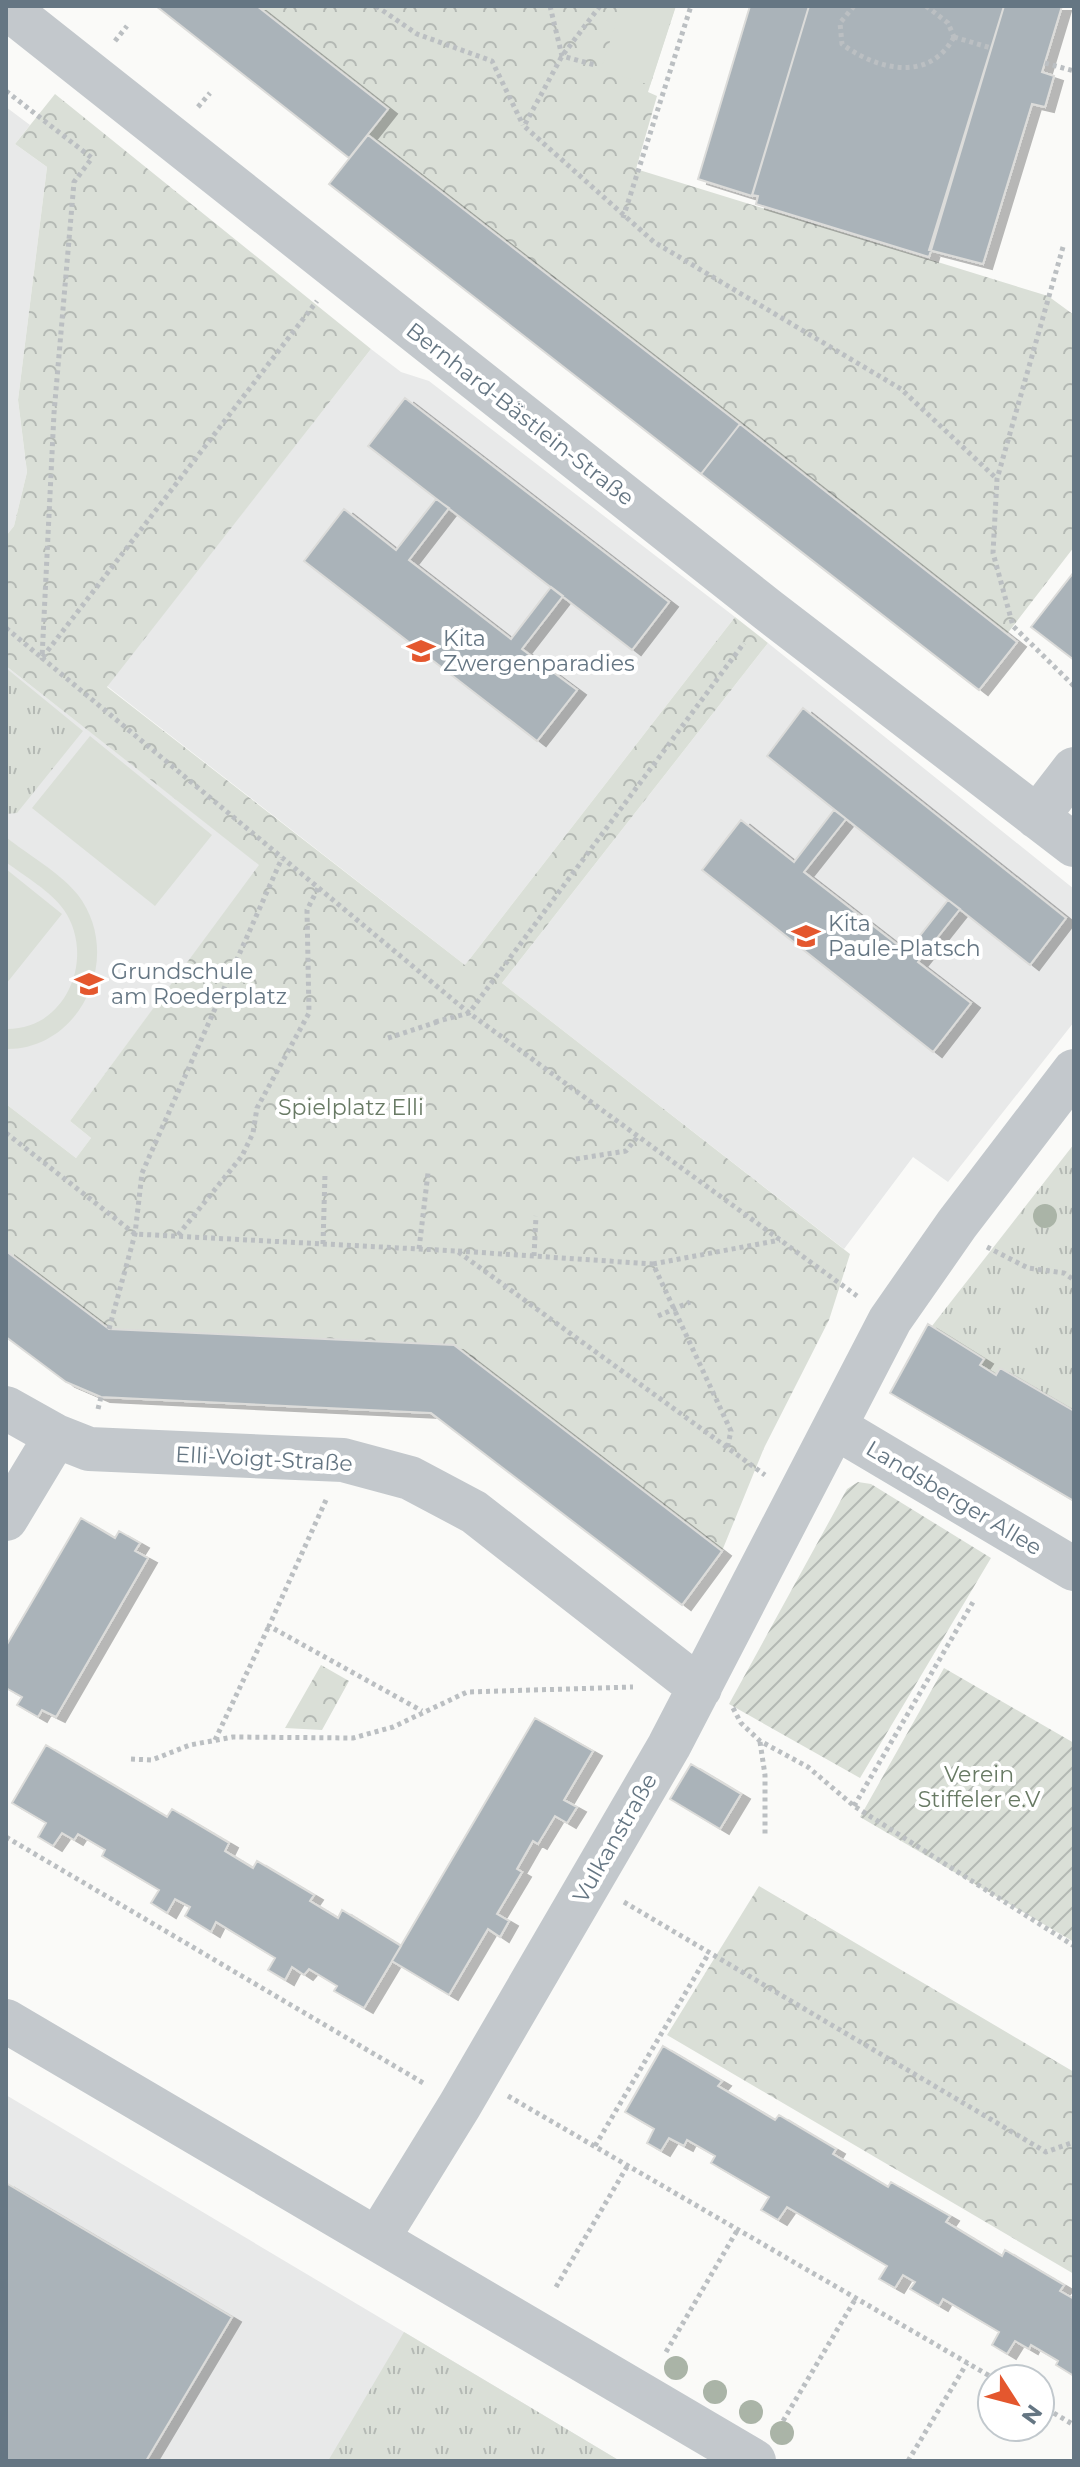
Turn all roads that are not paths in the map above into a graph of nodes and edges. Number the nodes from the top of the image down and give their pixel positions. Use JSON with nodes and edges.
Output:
{"nodes":[{"id":1,"x":6,"y":7,"type":"edge"},
{"id":2,"x":1074,"y":769,"type":"edge"},
{"id":3,"x":1037,"y":817,"type":"junction"},
{"id":4,"x":1074,"y":845,"type":"edge"},
{"id":5,"x":1074,"y":1071,"type":"edge"},
{"id":6,"x":6,"y":1408,"type":"edge"},
{"id":7,"x":835,"y":1427,"type":"junction"},
{"id":8,"x":56,"y":1436,"type":"junction"},
{"id":9,"x":6,"y":1519,"type":"edge"},
{"id":10,"x":1074,"y":1569,"type":"edge"},
{"id":11,"x":689,"y":1681,"type":"junction"},
{"id":12,"x":6,"y":2021,"type":"edge"},
{"id":13,"x":378,"y":2238,"type":"junction"},
{"id":14,"x":754,"y":2461,"type":"edge"}],
"edges":[{"from":1,"to":3,"type":"street","name":"Bernhard-Bästlein-Straße"},
{"from":2,"to":3,"type":"street"},
{"from":3,"to":4,"type":"street","name":"Bernhard-Bästlein-Straße"},
{"from":5,"to":7,"type":"street"},
{"from":6,"to":8,"type":"street","name":"Elli-Voigt-Straße"},
{"from":7,"to":10,"type":"street","name":"Landsberger Allee"},
{"from":7,"to":11,"type":"street","name":"Vulkanstraße"},
{"from":8,"to":9,"type":"street"},
{"from":8,"to":11,"type":"street","name":"Elli-Voigt-Straße"},
{"from":11,"to":13,"type":"street","name":"Vulkanstraße"},
{"from":12,"to":13,"type":"street"},
{"from":13,"to":14,"type":"street"}]}
